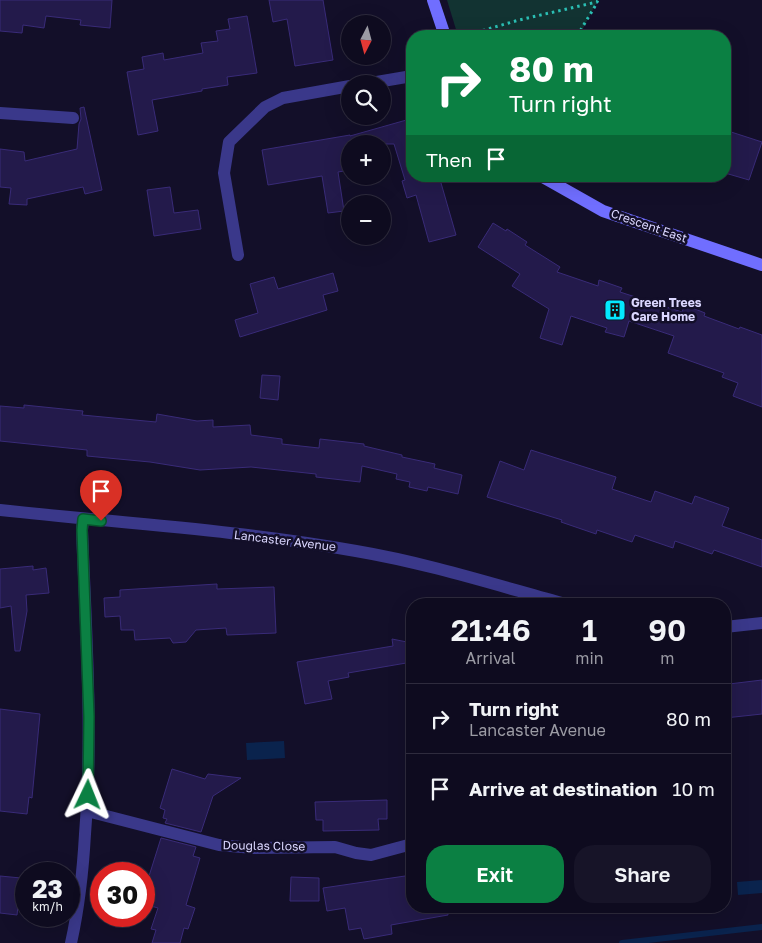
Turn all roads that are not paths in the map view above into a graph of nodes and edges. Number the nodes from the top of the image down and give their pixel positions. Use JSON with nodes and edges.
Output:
{"nodes":[{"id":1,"x":433,"y":0,"type":"edge"},
{"id":2,"x":443,"y":30,"type":"edge"},
{"id":3,"x":406,"y":77,"type":"edge"},
{"id":4,"x":391,"y":80,"type":"edge"},
{"id":5,"x":341,"y":88,"type":"edge"},
{"id":6,"x":0,"y":113,"type":"edge"},
{"id":7,"x":73,"y":118,"type":"dead end"},
{"id":8,"x":552,"y":182,"type":"edge"},
{"id":9,"x":238,"y":255,"type":"dead end"},
{"id":10,"x":762,"y":264,"type":"edge"},
{"id":11,"x":0,"y":510,"type":"edge"},
{"id":12,"x":83,"y":519,"type":"junction"},
{"id":13,"x":543,"y":598,"type":"edge"},
{"id":14,"x":762,"y":623,"type":"edge"},
{"id":15,"x":731,"y":626,"type":"edge"},
{"id":16,"x":87,"y":811,"type":"junction"},
{"id":17,"x":406,"y":846,"type":"edge"},
{"id":18,"x":71,"y":943,"type":"edge"}],
"edges":[{"from":1,"to":2,"type":"street"},
{"from":3,"to":4,"type":"street"},
{"from":5,"to":9,"type":"street"},
{"from":6,"to":7,"type":"street"},
{"from":8,"to":10,"type":"street","name":"Crescent East"},
{"from":11,"to":12,"type":"street","name":"Lancaster Avenue"},
{"from":12,"to":13,"type":"street","name":"Lancaster Avenue"},
{"from":12,"to":16,"type":"street"},
{"from":14,"to":15,"type":"street"},
{"from":16,"to":17,"type":"street","name":"Douglas Close"},
{"from":16,"to":18,"type":"street"}]}
